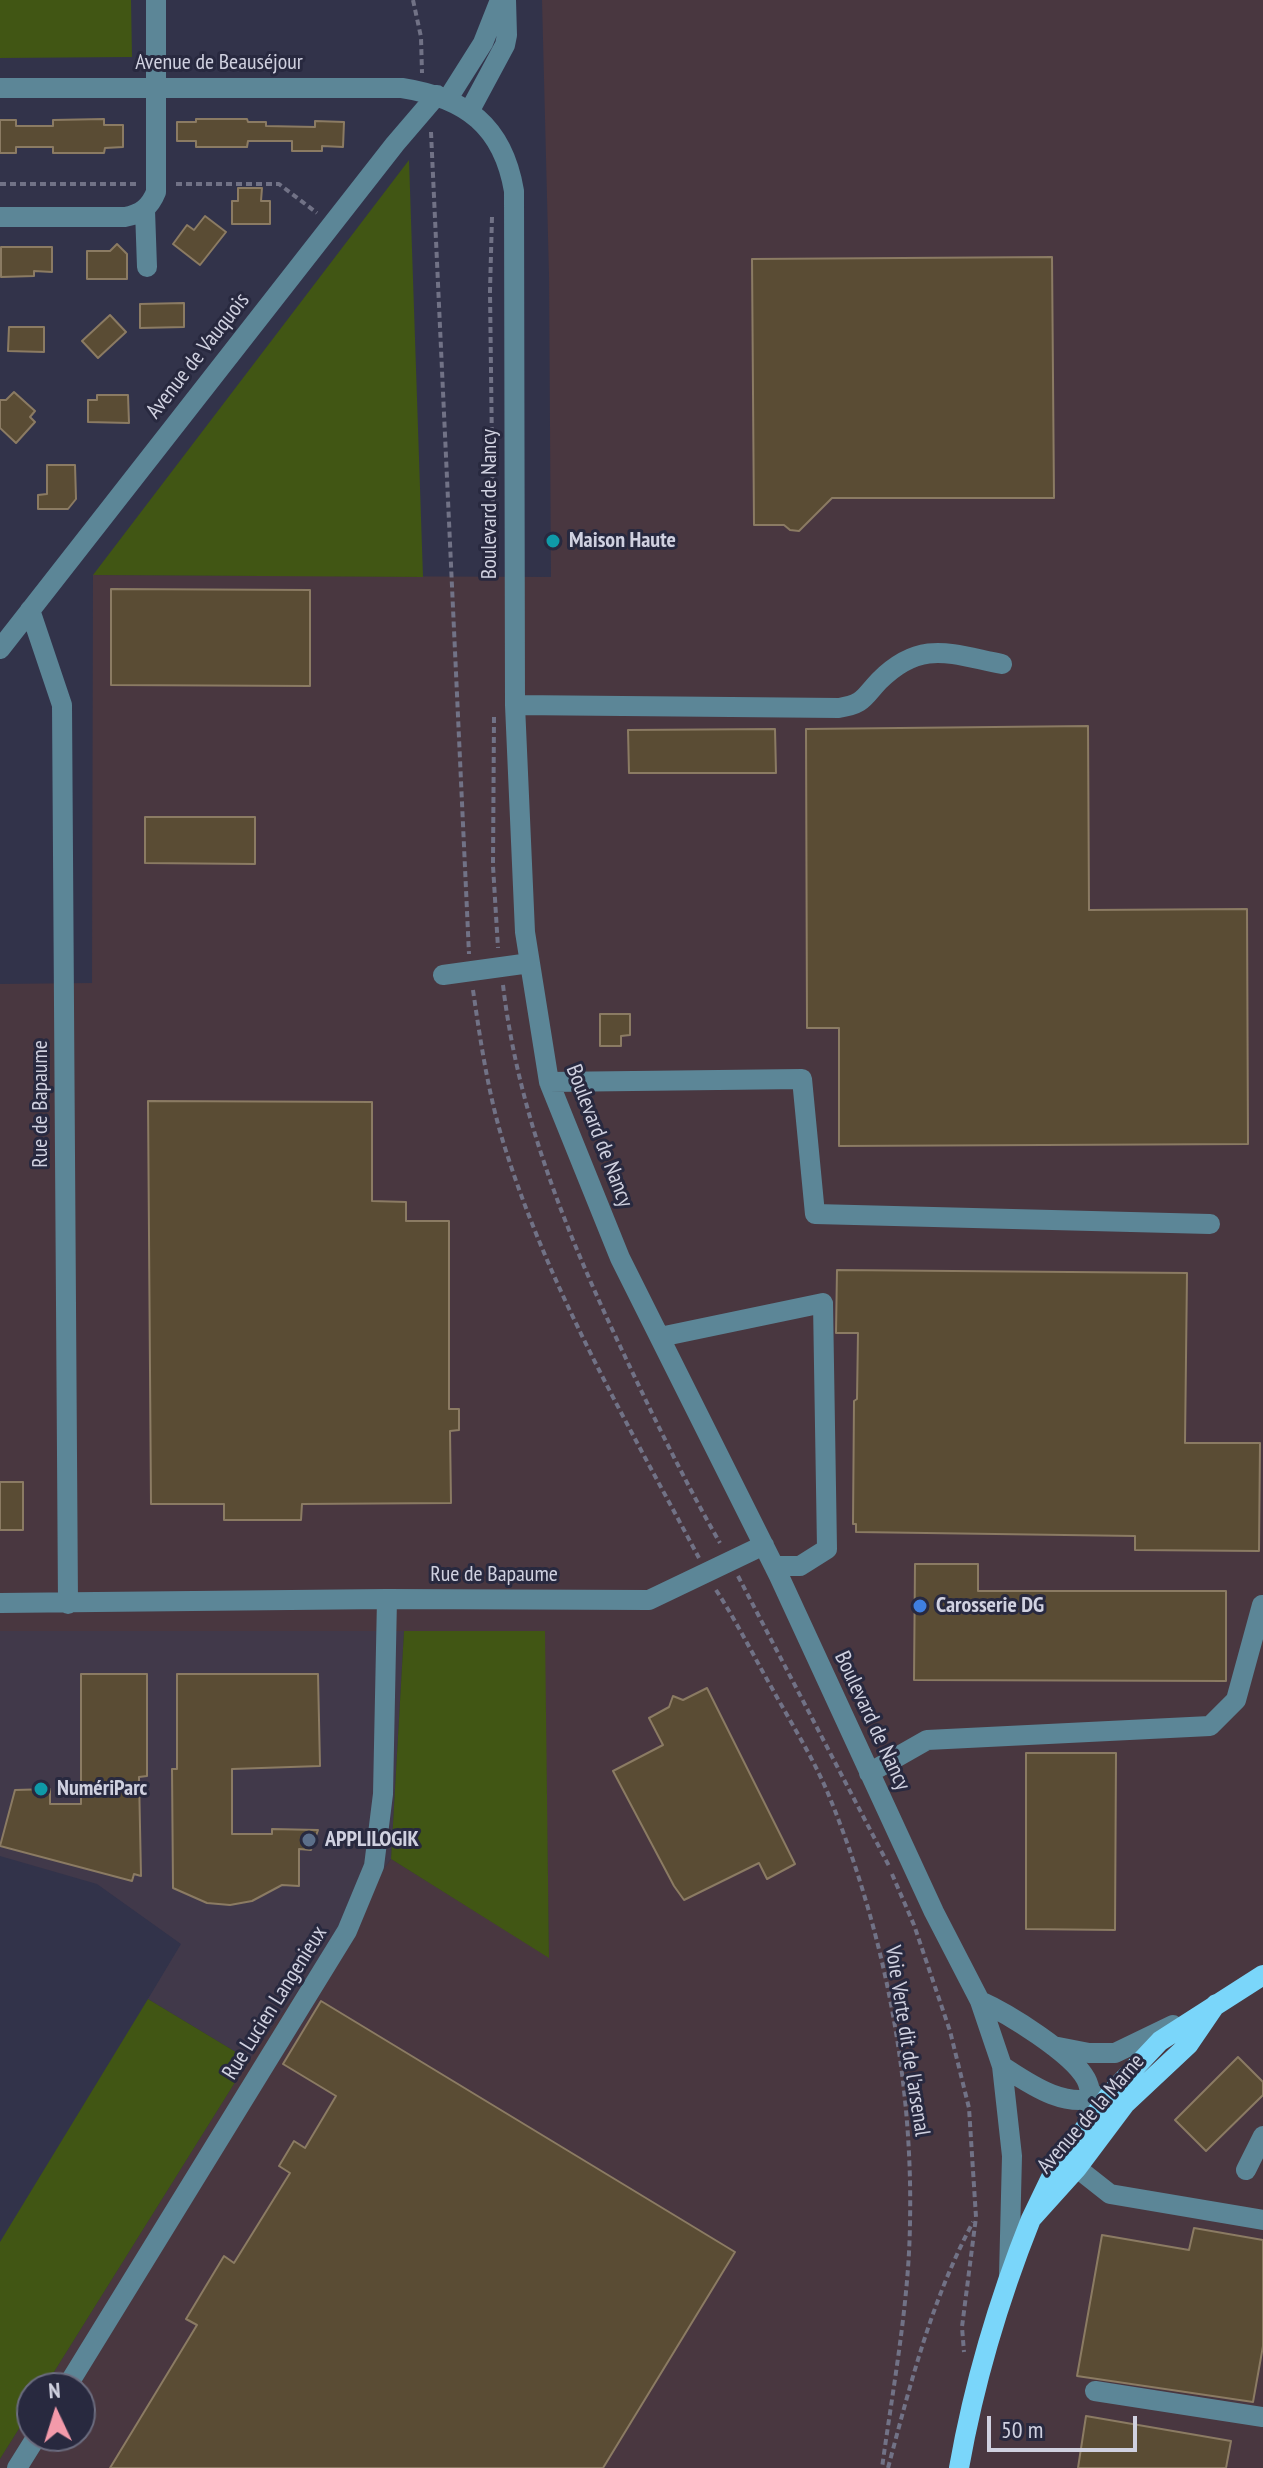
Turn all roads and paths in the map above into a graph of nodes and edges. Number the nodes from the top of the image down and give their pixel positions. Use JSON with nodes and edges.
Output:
{"nodes":[{"id":1,"x":156,"y":0,"type":"edge"},
{"id":2,"x":413,"y":0,"type":"edge"},
{"id":3,"x":500,"y":0,"type":"edge"},
{"id":4,"x":506,"y":0,"type":"edge"},
{"id":5,"x":157,"y":87,"type":"junction"},
{"id":6,"x":0,"y":88,"type":"edge"},
{"id":7,"x":435,"y":95,"type":"junction"},
{"id":8,"x":469,"y":112,"type":"junction"},
{"id":9,"x":145,"y":210,"type":"junction"},
{"id":10,"x":493,"y":213,"type":"dead end"},
{"id":11,"x":0,"y":217,"type":"edge"},
{"id":12,"x":147,"y":267,"type":"dead end"},
{"id":13,"x":493,"y":536,"type":"dead end"},
{"id":14,"x":30,"y":610,"type":"junction"},
{"id":15,"x":0,"y":649,"type":"edge"},
{"id":16,"x":1002,"y":664,"type":"dead end"},
{"id":17,"x":494,"y":703,"type":"dead end"},
{"id":18,"x":515,"y":705,"type":"junction"},
{"id":19,"x":530,"y":963,"type":"junction"},
{"id":20,"x":501,"y":967,"type":"junction"},
{"id":21,"x":443,"y":975,"type":"dead end"},
{"id":22,"x":549,"y":1082,"type":"junction"},
{"id":23,"x":1210,"y":1224,"type":"dead end"},
{"id":24,"x":660,"y":1337,"type":"junction"},
{"id":25,"x":764,"y":1545,"type":"junction"},
{"id":26,"x":730,"y":1561,"type":"junction"},
{"id":27,"x":774,"y":1566,"type":"junction"},
{"id":28,"x":387,"y":1599,"type":"junction"},
{"id":29,"x":0,"y":1603,"type":"edge"},
{"id":30,"x":724,"y":1603,"type":"dead end"},
{"id":31,"x":68,"y":1604,"type":"junction"},
{"id":32,"x":1262,"y":1605,"type":"edge"},
{"id":33,"x":869,"y":1773,"type":"junction"},
{"id":34,"x":1263,"y":1975,"type":"edge"},
{"id":35,"x":980,"y":2001,"type":"junction"},
{"id":36,"x":1216,"y":2004,"type":"junction"},
{"id":37,"x":1053,"y":2046,"type":"junction"},
{"id":38,"x":1002,"y":2066,"type":"junction"},
{"id":39,"x":1152,"y":2078,"type":"junction"},
{"id":40,"x":1111,"y":2093,"type":"junction"},
{"id":41,"x":1091,"y":2109,"type":"junction"},
{"id":42,"x":1263,"y":2136,"type":"edge"},
{"id":43,"x":1095,"y":2145,"type":"junction"},
{"id":44,"x":1077,"y":2168,"type":"junction"},
{"id":45,"x":1246,"y":2170,"type":"dead end"},
{"id":46,"x":976,"y":2217,"type":"junction"},
{"id":47,"x":1031,"y":2219,"type":"junction"},
{"id":48,"x":1263,"y":2220,"type":"edge"},
{"id":49,"x":1009,"y":2276,"type":"junction"},
{"id":50,"x":964,"y":2355,"type":"dead end"},
{"id":51,"x":76,"y":2372,"type":"edge"},
{"id":52,"x":1095,"y":2391,"type":"dead end"},
{"id":53,"x":1263,"y":2417,"type":"edge"},
{"id":54,"x":882,"y":2468,"type":"edge"},
{"id":55,"x":888,"y":2468,"type":"edge"},
{"id":56,"x":959,"y":2468,"type":"edge"}],
"edges":[{"from":1,"to":5,"type":"street"},
{"from":2,"to":7,"type":"path"},
{"from":3,"to":7,"type":"street","name":"Avenue de Vauquois"},
{"from":4,"to":8,"type":"street"},
{"from":5,"to":6,"type":"street","name":"Avenue de Beauséjour"},
{"from":5,"to":7,"type":"street","name":"Avenue de Beauséjour"},
{"from":5,"to":9,"type":"street"},
{"from":7,"to":8,"type":"street","name":"Boulevard de Nancy"},
{"from":7,"to":14,"type":"street","name":"Avenue de Vauquois"},
{"from":8,"to":18,"type":"street","name":"Boulevard de Nancy"},
{"from":9,"to":11,"type":"street"},
{"from":9,"to":12,"type":"street"},
{"from":10,"to":13,"type":"path"},
{"from":14,"to":15,"type":"street","name":"Avenue de Vauquois"},
{"from":14,"to":31,"type":"street","name":"Rue de Bapaume"},
{"from":16,"to":18,"type":"street"},
{"from":17,"to":20,"type":"path"},
{"from":18,"to":19,"type":"street","name":"Boulevard de Nancy"},
{"from":19,"to":20,"type":"street"},
{"from":19,"to":22,"type":"street","name":"Boulevard de Nancy"},
{"from":20,"to":21,"type":"street"},
{"from":20,"to":26,"type":"path"},
{"from":22,"to":23,"type":"street"},
{"from":22,"to":24,"type":"street","name":"Boulevard de Nancy"},
{"from":24,"to":25,"type":"street","name":"Boulevard de Nancy"},
{"from":24,"to":27,"type":"street"},
{"from":25,"to":26,"type":"street","name":"Rue de Bapaume"},
{"from":25,"to":27,"type":"street","name":"Boulevard de Nancy"},
{"from":26,"to":28,"type":"street","name":"Rue de Bapaume"},
{"from":26,"to":46,"type":"path"},
{"from":27,"to":33,"type":"street","name":"Boulevard de Nancy"},
{"from":28,"to":31,"type":"street","name":"Rue de Bapaume"},
{"from":28,"to":51,"type":"street","name":"Rue Lucien Langenieux"},
{"from":29,"to":31,"type":"street","name":"Rue de Bapaume"},
{"from":30,"to":54,"type":"path","name":"Voie Verte dit de l'arsenal"},
{"from":32,"to":33,"type":"street"},
{"from":33,"to":35,"type":"street","name":"Boulevard de Nancy"},
{"from":34,"to":36,"type":"main road","name":"Avenue de la Marne"},
{"from":35,"to":37,"type":"street"},
{"from":35,"to":38,"type":"street","name":"Boulevard de Nancy"},
{"from":36,"to":37,"type":"street"},
{"from":36,"to":39,"type":"main road","name":"Avenue de la Marne"},
{"from":36,"to":40,"type":"main road","name":"Avenue de la Marne"},
{"from":37,"to":41,"type":"street"},
{"from":38,"to":41,"type":"street"},
{"from":38,"to":49,"type":"street","name":"Boulevard de Nancy"},
{"from":39,"to":40,"type":"street"},
{"from":39,"to":43,"type":"main road","name":"Avenue de la Marne"},
{"from":40,"to":41,"type":"main road","name":"Avenue de la Marne"},
{"from":41,"to":43,"type":"street"},
{"from":41,"to":47,"type":"main road","name":"Avenue de la Marne"},
{"from":42,"to":45,"type":"street"},
{"from":43,"to":44,"type":"main road","name":"Avenue de la Marne"},
{"from":44,"to":47,"type":"main road","name":"Avenue de la Marne"},
{"from":44,"to":48,"type":"street"},
{"from":46,"to":50,"type":"path"},
{"from":46,"to":55,"type":"path"},
{"from":47,"to":49,"type":"main road","name":"Avenue de la Marne"},
{"from":49,"to":56,"type":"main road","name":"Avenue de la Marne"},
{"from":52,"to":53,"type":"street"}]}
